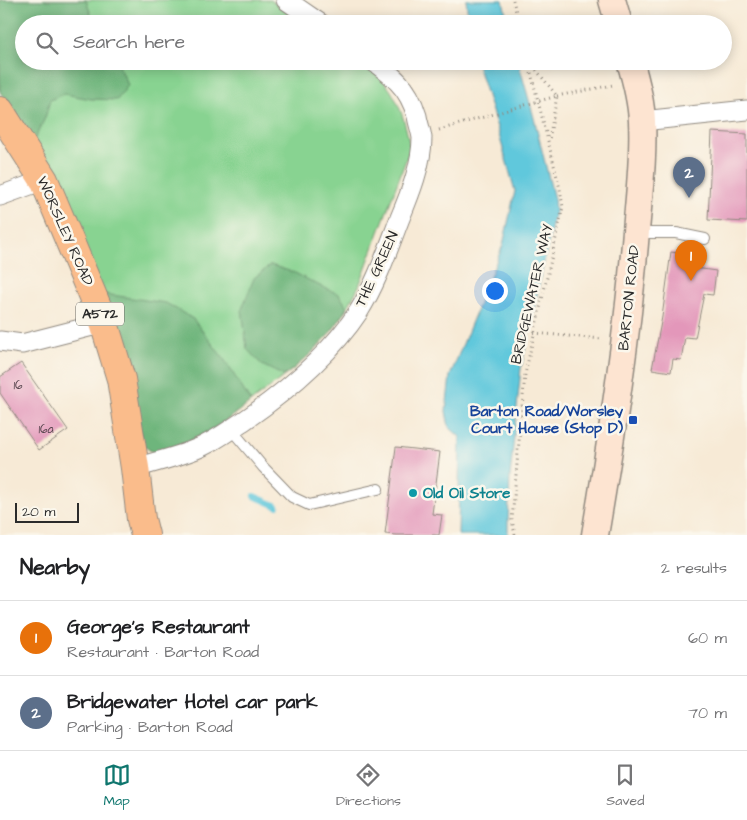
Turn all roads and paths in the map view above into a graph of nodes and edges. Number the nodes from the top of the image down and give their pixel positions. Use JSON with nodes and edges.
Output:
{"nodes":[{"id":1,"x":286,"y":0,"type":"edge"},
{"id":2,"x":513,"y":0,"type":"edge"},
{"id":3,"x":612,"y":0,"type":"edge"},
{"id":4,"x":308,"y":15,"type":"edge"},
{"id":5,"x":517,"y":15,"type":"edge"},
{"id":6,"x":616,"y":15,"type":"edge"},
{"id":7,"x":384,"y":70,"type":"edge"},
{"id":8,"x":531,"y":70,"type":"edge"},
{"id":9,"x":536,"y":70,"type":"edge"},
{"id":10,"x":625,"y":73,"type":"edge"},
{"id":11,"x":557,"y":96,"type":"junction"},
{"id":12,"x":747,"y":110,"type":"edge"},
{"id":13,"x":0,"y":111,"type":"edge"},
{"id":14,"x":642,"y":121,"type":"junction"},
{"id":15,"x":422,"y":136,"type":"junction"},
{"id":16,"x":548,"y":143,"type":"junction"},
{"id":17,"x":44,"y":180,"type":"junction"},
{"id":18,"x":0,"y":196,"type":"edge"},
{"id":19,"x":636,"y":233,"type":"junction"},
{"id":20,"x":705,"y":239,"type":"dead end"},
{"id":21,"x":104,"y":324,"type":"junction"},
{"id":22,"x":534,"y":333,"type":"junction"},
{"id":23,"x":0,"y":341,"type":"edge"},
{"id":24,"x":625,"y":341,"type":"junction"},
{"id":25,"x":231,"y":429,"type":"junction"},
{"id":26,"x":135,"y":468,"type":"junction"},
{"id":27,"x":378,"y":489,"type":"dead end"},
{"id":28,"x":145,"y":535,"type":"edge"},
{"id":29,"x":516,"y":535,"type":"edge"},
{"id":30,"x":595,"y":535,"type":"edge"}],
"edges":[{"from":1,"to":4,"type":"street"},
{"from":2,"to":5,"type":"path"},
{"from":3,"to":6,"type":"main road"},
{"from":7,"to":15,"type":"street","name":"THE GREEN"},
{"from":8,"to":16,"type":"path","name":"BRIDGEWATER WAY"},
{"from":9,"to":11,"type":"path"},
{"from":10,"to":11,"type":"path"},
{"from":10,"to":14,"type":"main road","name":"BARTON ROAD"},
{"from":11,"to":15,"type":"path","bridge":true},
{"from":11,"to":16,"type":"path"},
{"from":12,"to":14,"type":"street"},
{"from":13,"to":17,"type":"main road","name":"WORSLEY ROAD","number":"A572"},
{"from":14,"to":19,"type":"main road","name":"BARTON ROAD"},
{"from":15,"to":25,"type":"street","name":"THE GREEN"},
{"from":16,"to":22,"type":"path","name":"BRIDGEWATER WAY"},
{"from":17,"to":18,"type":"street"},
{"from":17,"to":21,"type":"main road","name":"WORSLEY ROAD","number":"A572"},
{"from":19,"to":20,"type":"lane"},
{"from":19,"to":24,"type":"main road","name":"BARTON ROAD"},
{"from":21,"to":23,"type":"street"},
{"from":21,"to":26,"type":"main road","name":"WORSLEY ROAD","number":"A572"},
{"from":22,"to":24,"type":"path"},
{"from":22,"to":29,"type":"path","name":"BRIDGEWATER WAY"},
{"from":24,"to":30,"type":"main road","name":"BARTON ROAD"},
{"from":25,"to":26,"type":"street","name":"THE GREEN"},
{"from":25,"to":27,"type":"lane"},
{"from":26,"to":28,"type":"main road","name":"WORSLEY ROAD","number":"A572"}]}
